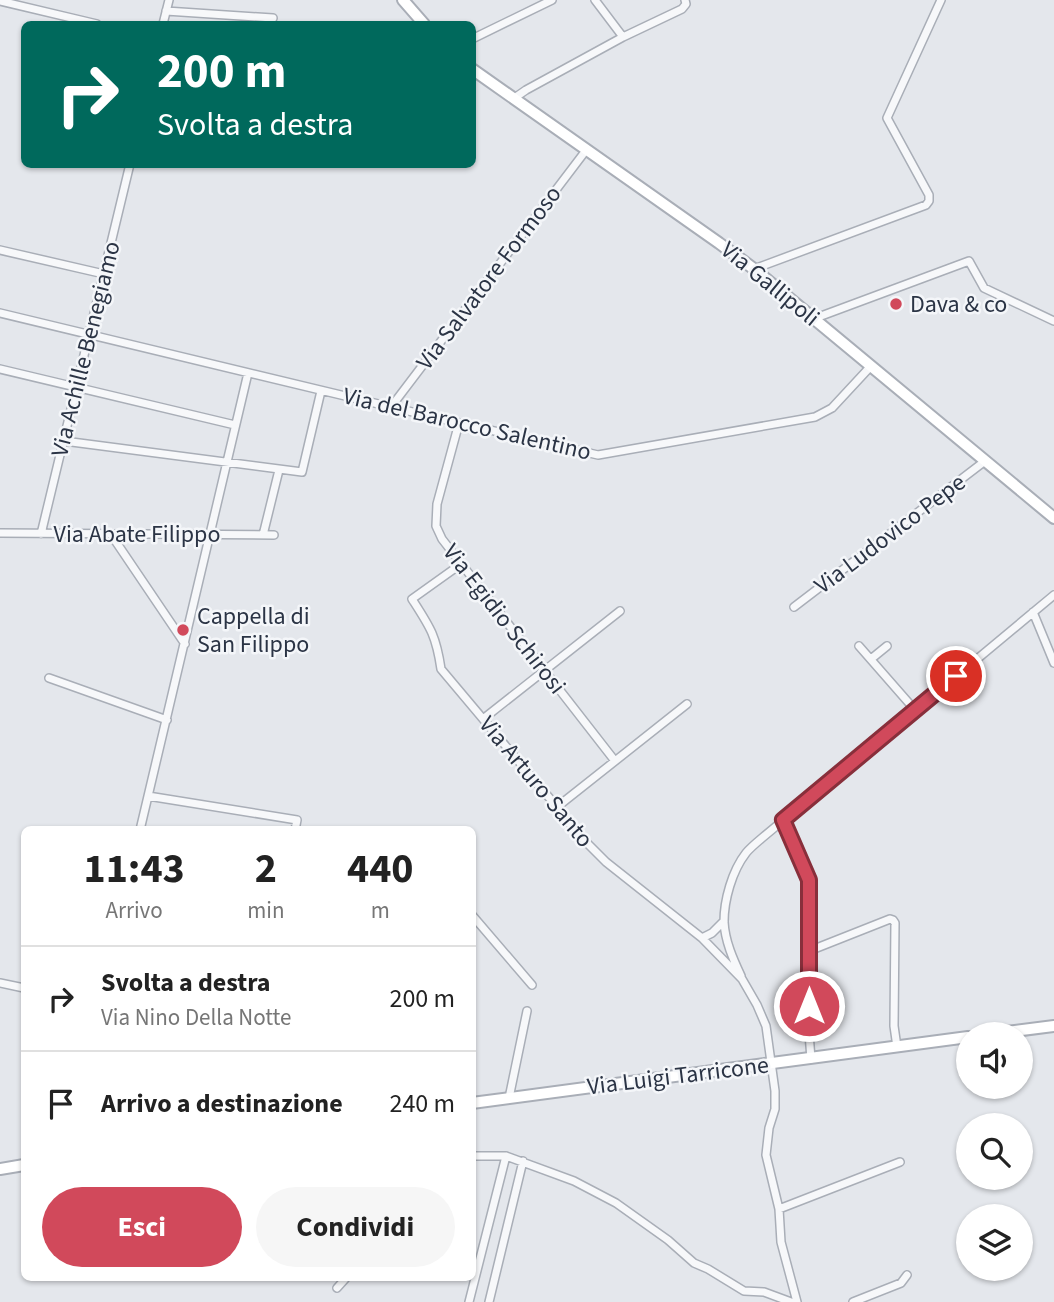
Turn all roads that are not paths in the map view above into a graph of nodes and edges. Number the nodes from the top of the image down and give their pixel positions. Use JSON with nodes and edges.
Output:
{"nodes":[{"id":1,"x":169,"y":0,"type":"edge"},
{"id":2,"x":403,"y":0,"type":"edge"},
{"id":3,"x":552,"y":0,"type":"edge"},
{"id":4,"x":596,"y":0,"type":"edge"},
{"id":5,"x":941,"y":0,"type":"edge"},
{"id":6,"x":0,"y":1,"type":"edge"},
{"id":7,"x":685,"y":2,"type":"edge"},
{"id":8,"x":166,"y":11,"type":"junction"},
{"id":9,"x":273,"y":18,"type":"dead end"},
{"id":10,"x":84,"y":21,"type":"edge"},
{"id":11,"x":164,"y":21,"type":"edge"},
{"id":12,"x":421,"y":21,"type":"edge"},
{"id":13,"x":476,"y":37,"type":"edge"},
{"id":14,"x":623,"y":37,"type":"junction"},
{"id":15,"x":476,"y":72,"type":"edge"},
{"id":16,"x":513,"y":99,"type":"junction"},
{"id":17,"x":587,"y":149,"type":"junction"},
{"id":18,"x":129,"y":168,"type":"edge"},
{"id":19,"x":0,"y":250,"type":"edge"},
{"id":20,"x":754,"y":269,"type":"junction"},
{"id":21,"x":104,"y":274,"type":"junction"},
{"id":22,"x":0,"y":313,"type":"edge"},
{"id":23,"x":813,"y":319,"type":"junction"},
{"id":24,"x":1054,"y":321,"type":"edge"},
{"id":25,"x":89,"y":335,"type":"junction"},
{"id":26,"x":871,"y":366,"type":"junction"},
{"id":27,"x":0,"y":369,"type":"edge"},
{"id":28,"x":248,"y":373,"type":"junction"},
{"id":29,"x":76,"y":387,"type":"junction"},
{"id":30,"x":321,"y":391,"type":"junction"},
{"id":31,"x":391,"y":408,"type":"junction"},
{"id":32,"x":459,"y":423,"type":"junction"},
{"id":33,"x":235,"y":425,"type":"junction"},
{"id":34,"x":64,"y":441,"type":"junction"},
{"id":35,"x":985,"y":461,"type":"junction"},
{"id":36,"x":226,"y":462,"type":"junction"},
{"id":37,"x":279,"y":470,"type":"junction"},
{"id":38,"x":1054,"y":518,"type":"edge"},
{"id":39,"x":0,"y":533,"type":"edge"},
{"id":40,"x":110,"y":533,"type":"junction"},
{"id":41,"x":41,"y":534,"type":"junction"},
{"id":42,"x":210,"y":534,"type":"junction"},
{"id":43,"x":263,"y":535,"type":"junction"},
{"id":44,"x":274,"y":535,"type":"dead end"},
{"id":45,"x":461,"y":564,"type":"junction"},
{"id":46,"x":1054,"y":596,"type":"edge"},
{"id":47,"x":794,"y":607,"type":"dead end"},
{"id":48,"x":620,"y":611,"type":"dead end"},
{"id":49,"x":1033,"y":612,"type":"junction"},
{"id":50,"x":185,"y":644,"type":"junction"},
{"id":51,"x":859,"y":646,"type":"dead end"},
{"id":52,"x":887,"y":646,"type":"dead end"},
{"id":53,"x":871,"y":659,"type":"junction"},
{"id":54,"x":1054,"y":663,"type":"edge"},
{"id":55,"x":544,"y":671,"type":"junction"},
{"id":56,"x":49,"y":678,"type":"dead end"},
{"id":57,"x":687,"y":704,"type":"dead end"},
{"id":58,"x":915,"y":710,"type":"junction"},
{"id":59,"x":484,"y":718,"type":"junction"},
{"id":60,"x":167,"y":720,"type":"junction"},
{"id":61,"x":615,"y":761,"type":"junction"},
{"id":62,"x":148,"y":796,"type":"junction"},
{"id":63,"x":557,"y":807,"type":"junction"},
{"id":64,"x":783,"y":820,"type":"junction"},
{"id":65,"x":142,"y":826,"type":"edge"},
{"id":66,"x":296,"y":826,"type":"edge"},
{"id":67,"x":476,"y":920,"type":"edge"},
{"id":68,"x":724,"y":922,"type":"junction"},
{"id":69,"x":702,"y":937,"type":"junction"},
{"id":70,"x":809,"y":951,"type":"junction"},
{"id":71,"x":742,"y":979,"type":"junction"},
{"id":72,"x":0,"y":983,"type":"edge"},
{"id":73,"x":532,"y":985,"type":"dead end"},
{"id":74,"x":21,"y":987,"type":"edge"},
{"id":75,"x":527,"y":1011,"type":"dead end"},
{"id":76,"x":1054,"y":1026,"type":"edge"},
{"id":77,"x":1033,"y":1029,"type":"edge"},
{"id":78,"x":956,"y":1039,"type":"edge"},
{"id":79,"x":897,"y":1047,"type":"junction"},
{"id":80,"x":810,"y":1059,"type":"junction"},
{"id":81,"x":773,"y":1064,"type":"junction"},
{"id":82,"x":509,"y":1098,"type":"junction"},
{"id":83,"x":476,"y":1102,"type":"edge"},
{"id":84,"x":476,"y":1156,"type":"edge"},
{"id":85,"x":506,"y":1156,"type":"junction"},
{"id":86,"x":523,"y":1161,"type":"junction"},
{"id":87,"x":900,"y":1162,"type":"dead end"},
{"id":88,"x":21,"y":1166,"type":"edge"},
{"id":89,"x":0,"y":1169,"type":"edge"},
{"id":90,"x":779,"y":1209,"type":"junction"},
{"id":91,"x":476,"y":1274,"type":"edge"},
{"id":92,"x":907,"y":1275,"type":"dead end"},
{"id":93,"x":343,"y":1281,"type":"edge"},
{"id":94,"x":474,"y":1281,"type":"edge"},
{"id":95,"x":337,"y":1288,"type":"dead end"},
{"id":96,"x":469,"y":1302,"type":"edge"},
{"id":97,"x":489,"y":1302,"type":"edge"},
{"id":98,"x":791,"y":1302,"type":"edge"},
{"id":99,"x":797,"y":1302,"type":"edge"},
{"id":100,"x":853,"y":1302,"type":"edge"}],
"edges":[{"from":1,"to":8,"type":"street"},
{"from":2,"to":12,"type":"main road"},
{"from":3,"to":13,"type":"street"},
{"from":4,"to":14,"type":"street"},
{"from":5,"to":20,"type":"street"},
{"from":6,"to":10,"type":"street"},
{"from":7,"to":14,"type":"street"},
{"from":8,"to":9,"type":"street"},
{"from":8,"to":11,"type":"street"},
{"from":14,"to":16,"type":"street"},
{"from":15,"to":16,"type":"main road","name":"Via Gallipoli"},
{"from":16,"to":17,"type":"main road","name":"Via Gallipoli"},
{"from":17,"to":20,"type":"main road","name":"Via Gallipoli"},
{"from":17,"to":31,"type":"street","name":"Via Salvatore Formoso"},
{"from":18,"to":21,"type":"street","name":"Via Achille Benegiamo"},
{"from":19,"to":21,"type":"street"},
{"from":20,"to":23,"type":"main road","name":"Via Gallipoli"},
{"from":21,"to":25,"type":"street","name":"Via Achille Benegiamo"},
{"from":22,"to":25,"type":"street","name":"Via del Barocco Salentino"},
{"from":23,"to":24,"type":"street"},
{"from":23,"to":26,"type":"main road","name":"Via Gallipoli"},
{"from":25,"to":28,"type":"street","name":"Via del Barocco Salentino"},
{"from":25,"to":29,"type":"street","name":"Via Achille Benegiamo"},
{"from":26,"to":32,"type":"street","name":"Via del Barocco Salentino"},
{"from":26,"to":35,"type":"main road","name":"Via Gallipoli"},
{"from":27,"to":29,"type":"street"},
{"from":28,"to":30,"type":"street","name":"Via del Barocco Salentino"},
{"from":28,"to":33,"type":"street"},
{"from":29,"to":33,"type":"street"},
{"from":29,"to":34,"type":"street","name":"Via Achille Benegiamo"},
{"from":30,"to":31,"type":"street","name":"Via del Barocco Salentino"},
{"from":30,"to":37,"type":"street"},
{"from":31,"to":32,"type":"street","name":"Via del Barocco Salentino"},
{"from":32,"to":45,"type":"street","name":"Via Egidio Schirosi"},
{"from":33,"to":36,"type":"street"},
{"from":34,"to":36,"type":"street"},
{"from":34,"to":41,"type":"street","name":"Via Achille Benegiamo"},
{"from":35,"to":38,"type":"main road","name":"Via Gallipoli"},
{"from":35,"to":47,"type":"street","name":"Via Ludovico Pepe"},
{"from":36,"to":37,"type":"street"},
{"from":36,"to":42,"type":"street"},
{"from":37,"to":43,"type":"street"},
{"from":39,"to":41,"type":"street","name":"Via Abate Filippo"},
{"from":40,"to":41,"type":"street","name":"Via Abate Filippo"},
{"from":40,"to":42,"type":"street","name":"Via Abate Filippo"},
{"from":40,"to":50,"type":"street"},
{"from":42,"to":43,"type":"street","name":"Via Abate Filippo"},
{"from":42,"to":50,"type":"street"},
{"from":43,"to":44,"type":"street","name":"Via Abate Filippo"},
{"from":45,"to":55,"type":"street","name":"Via Egidio Schirosi"},
{"from":45,"to":59,"type":"street","name":"Via Arturo Santo"},
{"from":46,"to":49,"type":"street"},
{"from":48,"to":55,"type":"street"},
{"from":49,"to":54,"type":"street"},
{"from":49,"to":58,"type":"street"},
{"from":50,"to":60,"type":"street"},
{"from":51,"to":53,"type":"street"},
{"from":52,"to":53,"type":"street"},
{"from":53,"to":58,"type":"street"},
{"from":55,"to":59,"type":"street"},
{"from":55,"to":61,"type":"street","name":"Via Egidio Schirosi"},
{"from":56,"to":60,"type":"street"},
{"from":57,"to":61,"type":"street"},
{"from":58,"to":64,"type":"street"},
{"from":59,"to":63,"type":"street","name":"Via Arturo Santo"},
{"from":60,"to":62,"type":"street"},
{"from":61,"to":63,"type":"street"},
{"from":62,"to":65,"type":"street"},
{"from":62,"to":66,"type":"street"},
{"from":63,"to":69,"type":"street","name":"Via Arturo Santo"},
{"from":64,"to":68,"type":"street"},
{"from":64,"to":70,"type":"street"},
{"from":67,"to":73,"type":"street"},
{"from":68,"to":69,"type":"street"},
{"from":68,"to":71,"type":"street","name":"Via Arturo Santo"},
{"from":69,"to":71,"type":"street","name":"Via Arturo Santo"},
{"from":70,"to":79,"type":"street"},
{"from":70,"to":80,"type":"street"},
{"from":71,"to":81,"type":"street","name":"Via Arturo Santo"},
{"from":72,"to":74,"type":"street"},
{"from":75,"to":82,"type":"street"},
{"from":76,"to":77,"type":"main road"},
{"from":78,"to":79,"type":"main road","name":"Via Luigi Tarricone"},
{"from":79,"to":80,"type":"main road","name":"Via Luigi Tarricone"},
{"from":80,"to":81,"type":"main road","name":"Via Luigi Tarricone"},
{"from":81,"to":82,"type":"main road","name":"Via Luigi Tarricone"},
{"from":81,"to":90,"type":"street","name":"Via Arturo Santo"},
{"from":82,"to":83,"type":"main road","name":"Via Luigi Tarricone"},
{"from":84,"to":85,"type":"street"},
{"from":85,"to":86,"type":"street"},
{"from":85,"to":91,"type":"street"},
{"from":86,"to":97,"type":"street"},
{"from":86,"to":98,"type":"street"},
{"from":87,"to":90,"type":"street"},
{"from":88,"to":89,"type":"main road"},
{"from":90,"to":99,"type":"street","name":"Via Arturo Santo"},
{"from":92,"to":100,"type":"street"},
{"from":93,"to":95,"type":"street"},
{"from":94,"to":96,"type":"street"}]}
